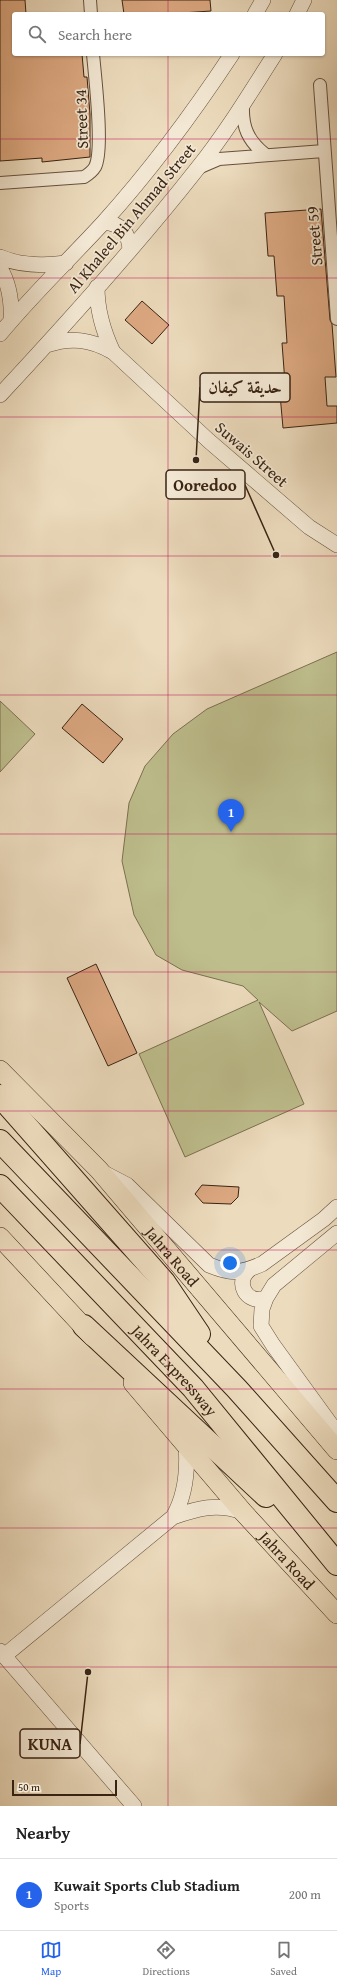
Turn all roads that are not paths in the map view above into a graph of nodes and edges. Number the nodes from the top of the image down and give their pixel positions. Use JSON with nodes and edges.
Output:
{"nodes":[{"id":1,"x":90,"y":0,"type":"edge"},
{"id":2,"x":263,"y":0,"type":"edge"},
{"id":3,"x":304,"y":0,"type":"edge"},
{"id":4,"x":91,"y":12,"type":"edge"},
{"id":5,"x":256,"y":12,"type":"edge"},
{"id":6,"x":298,"y":12,"type":"edge"},
{"id":7,"x":94,"y":56,"type":"edge"},
{"id":8,"x":231,"y":56,"type":"edge"},
{"id":9,"x":274,"y":56,"type":"edge"},
{"id":10,"x":320,"y":85,"type":"dead end"},
{"id":11,"x":243,"y":105,"type":"junction"},
{"id":12,"x":324,"y":151,"type":"junction"},
{"id":13,"x":266,"y":155,"type":"junction"},
{"id":14,"x":198,"y":168,"type":"junction"},
{"id":15,"x":0,"y":183,"type":"edge"},
{"id":16,"x":104,"y":222,"type":"junction"},
{"id":17,"x":130,"y":250,"type":"junction"},
{"id":18,"x":0,"y":257,"type":"edge"},
{"id":19,"x":66,"y":263,"type":"junction"},
{"id":20,"x":0,"y":268,"type":"edge"},
{"id":21,"x":97,"y":287,"type":"junction"},
{"id":22,"x":337,"y":319,"type":"edge"},
{"id":23,"x":11,"y":321,"type":"junction"},
{"id":24,"x":0,"y":334,"type":"edge"},
{"id":25,"x":46,"y":345,"type":"junction"},
{"id":26,"x":113,"y":352,"type":"junction"},
{"id":27,"x":0,"y":375,"type":"edge"},
{"id":28,"x":16,"y":378,"type":"junction"},
{"id":29,"x":0,"y":395,"type":"edge"},
{"id":30,"x":337,"y":545,"type":"edge"},
{"id":31,"x":0,"y":1070,"type":"edge"},
{"id":32,"x":0,"y":1096,"type":"edge"},
{"id":33,"x":0,"y":1141,"type":"edge"},
{"id":34,"x":99,"y":1170,"type":"junction"},
{"id":35,"x":0,"y":1186,"type":"edge"},
{"id":36,"x":337,"y":1207,"type":"edge"},
{"id":37,"x":337,"y":1233,"type":"edge"},
{"id":38,"x":0,"y":1237,"type":"edge"},
{"id":39,"x":250,"y":1269,"type":"junction"},
{"id":40,"x":266,"y":1298,"type":"junction"},
{"id":41,"x":84,"y":1326,"type":"junction"},
{"id":42,"x":237,"y":1389,"type":"junction"},
{"id":43,"x":337,"y":1433,"type":"edge"},
{"id":44,"x":186,"y":1444,"type":"junction"},
{"id":45,"x":337,"y":1450,"type":"edge"},
{"id":46,"x":337,"y":1501,"type":"edge"},
{"id":47,"x":243,"y":1512,"type":"junction"},
{"id":48,"x":172,"y":1517,"type":"junction"},
{"id":49,"x":330,"y":1557,"type":"edge"},
{"id":50,"x":337,"y":1614,"type":"edge"},
{"id":51,"x":2,"y":1654,"type":"edge"},
{"id":52,"x":134,"y":1806,"type":"edge"}],
"edges":[{"from":1,"to":4,"type":"street"},
{"from":2,"to":5,"type":"street"},
{"from":3,"to":6,"type":"street"},
{"from":7,"to":15,"type":"street","name":"Street 34"},
{"from":8,"to":16,"type":"street","name":"Al Khaleel Bin Ahmad Street"},
{"from":9,"to":11,"type":"street","name":"Al Khaleel Bin Ahmad Street"},
{"from":10,"to":12,"type":"street","name":"Street 59"},
{"from":11,"to":13,"type":"street"},
{"from":11,"to":14,"type":"street","name":"Al Khaleel Bin Ahmad Street"},
{"from":12,"to":13,"type":"street"},
{"from":12,"to":22,"type":"street","name":"Street 59"},
{"from":13,"to":14,"type":"street"},
{"from":14,"to":17,"type":"street","name":"Al Khaleel Bin Ahmad Street"},
{"from":16,"to":17,"type":"street"},
{"from":16,"to":19,"type":"street","name":"Al Khaleel Bin Ahmad Street"},
{"from":17,"to":21,"type":"street","name":"Al Khaleel Bin Ahmad Street"},
{"from":18,"to":19,"type":"street"},
{"from":19,"to":23,"type":"street","name":"Al Khaleel Bin Ahmad Street"},
{"from":20,"to":23,"type":"street"},
{"from":21,"to":25,"type":"street","name":"Al Khaleel Bin Ahmad Street"},
{"from":21,"to":26,"type":"street","name":"Suwais Street"},
{"from":23,"to":24,"type":"street","name":"Al Khaleel Bin Ahmad Street"},
{"from":25,"to":26,"type":"street","name":"Suwais Street"},
{"from":25,"to":28,"type":"street","name":"Al Khaleel Bin Ahmad Street"},
{"from":26,"to":30,"type":"street","name":"Suwais Street"},
{"from":27,"to":28,"type":"street"},
{"from":28,"to":29,"type":"street","name":"Al Khaleel Bin Ahmad Street"},
{"from":31,"to":34,"type":"main road","name":"Jahra Road"},
{"from":32,"to":42,"type":"highway"},
{"from":33,"to":42,"type":"highway","name":"Jahra Expressway"},
{"from":34,"to":39,"type":"street"},
{"from":34,"to":45,"type":"main road","name":"Jahra Road"},
{"from":35,"to":49,"type":"highway","name":"Jahra Expressway"},
{"from":36,"to":39,"type":"street"},
{"from":37,"to":40,"type":"street"},
{"from":38,"to":41,"type":"main road","name":"Jahra Road"},
{"from":39,"to":40,"type":"street"},
{"from":40,"to":43,"type":"street"},
{"from":41,"to":44,"type":"main road","name":"Jahra Road"},
{"from":41,"to":49,"type":"highway"},
{"from":42,"to":46,"type":"highway","name":"Jahra Expressway"},
{"from":44,"to":47,"type":"main road","name":"Jahra Road"},
{"from":44,"to":48,"type":"street"},
{"from":47,"to":48,"type":"street"},
{"from":47,"to":50,"type":"main road","name":"Jahra Road"},
{"from":48,"to":51,"type":"street"},
{"from":51,"to":52,"type":"street"}]}
